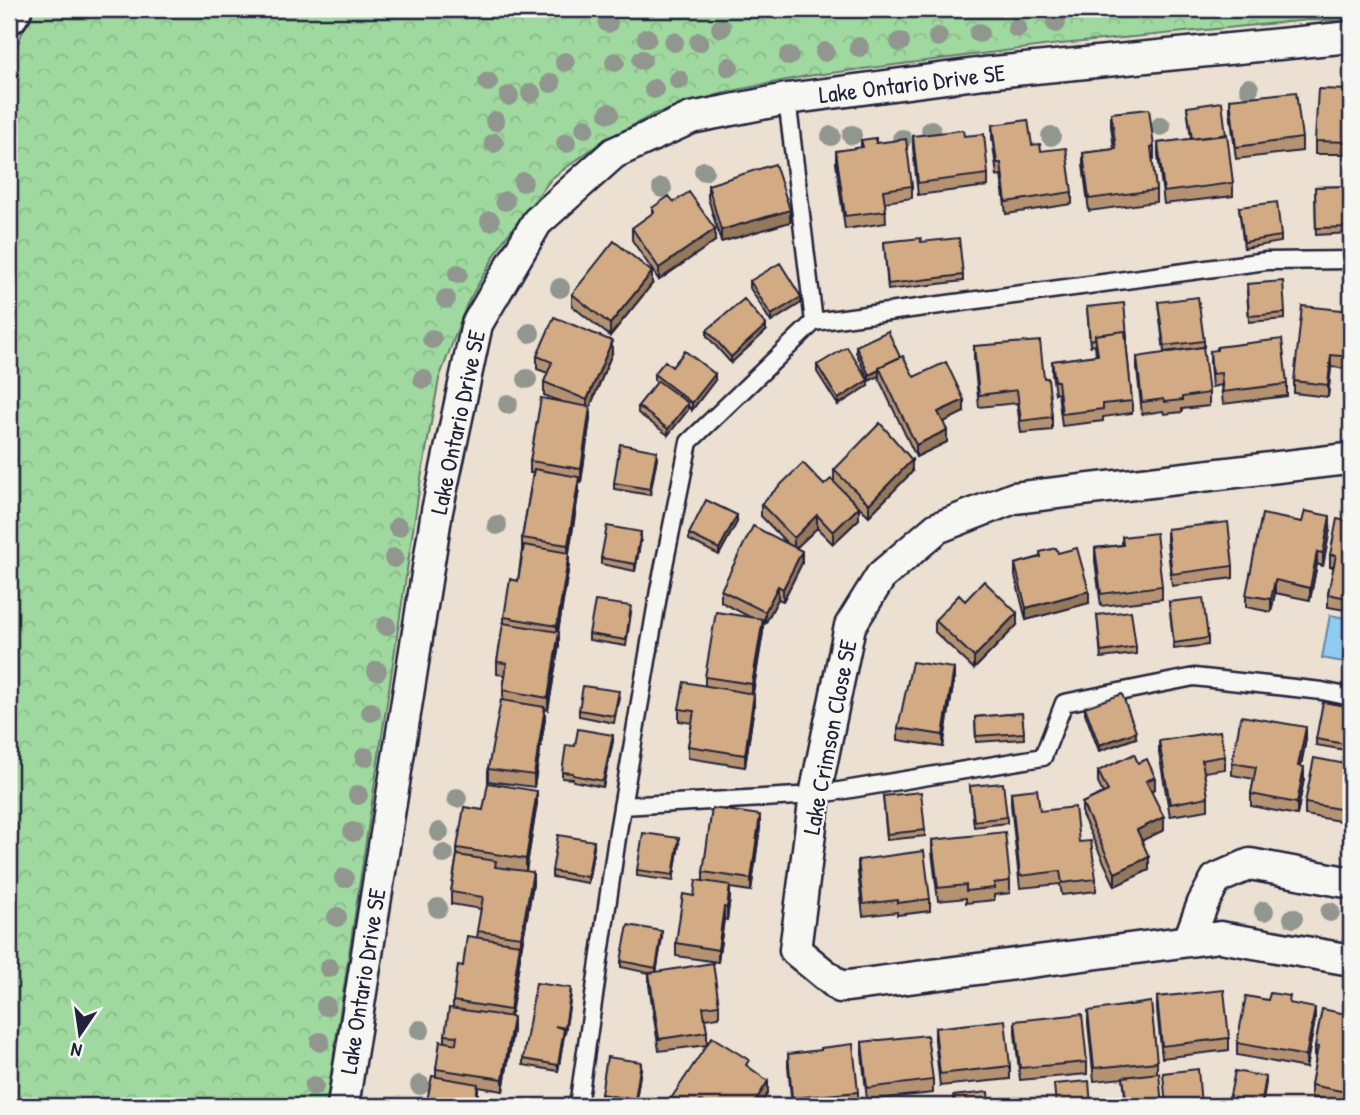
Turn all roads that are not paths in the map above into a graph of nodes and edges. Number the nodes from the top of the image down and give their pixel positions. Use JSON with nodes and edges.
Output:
{"nodes":[{"id":1,"x":12,"y":9,"type":"edge"},
{"id":2,"x":9,"y":14,"type":"edge"},
{"id":3,"x":1351,"y":37,"type":"edge"},
{"id":4,"x":787,"y":99,"type":"junction"},
{"id":5,"x":1351,"y":260,"type":"edge"},
{"id":6,"x":814,"y":322,"type":"junction"},
{"id":7,"x":1351,"y":460,"type":"edge"},
{"id":8,"x":1351,"y":697,"type":"edge"},
{"id":9,"x":815,"y":796,"type":"junction"},
{"id":10,"x":622,"y":806,"type":"junction"},
{"id":11,"x":1351,"y":883,"type":"edge"},
{"id":12,"x":1189,"y":940,"type":"junction"},
{"id":13,"x":1351,"y":960,"type":"edge"},
{"id":14,"x":343,"y":1106,"type":"edge"},
{"id":15,"x":578,"y":1106,"type":"edge"}],
"edges":[{"from":1,"to":2,"type":"main road"},
{"from":3,"to":4,"type":"street","name":"Lake Ontario Drive SE"},
{"from":4,"to":6,"type":"lane"},
{"from":4,"to":14,"type":"street","name":"Lake Ontario Drive SE"},
{"from":5,"to":6,"type":"lane"},
{"from":6,"to":10,"type":"lane"},
{"from":7,"to":9,"type":"street","name":"Lake Crimson Close SE"},
{"from":8,"to":9,"type":"lane"},
{"from":9,"to":10,"type":"lane"},
{"from":9,"to":12,"type":"street","name":"Lake Crimson Close SE"},
{"from":10,"to":15,"type":"lane"},
{"from":11,"to":12,"type":"street"},
{"from":12,"to":13,"type":"street","name":"Lake Crimson Close SE"}]}
